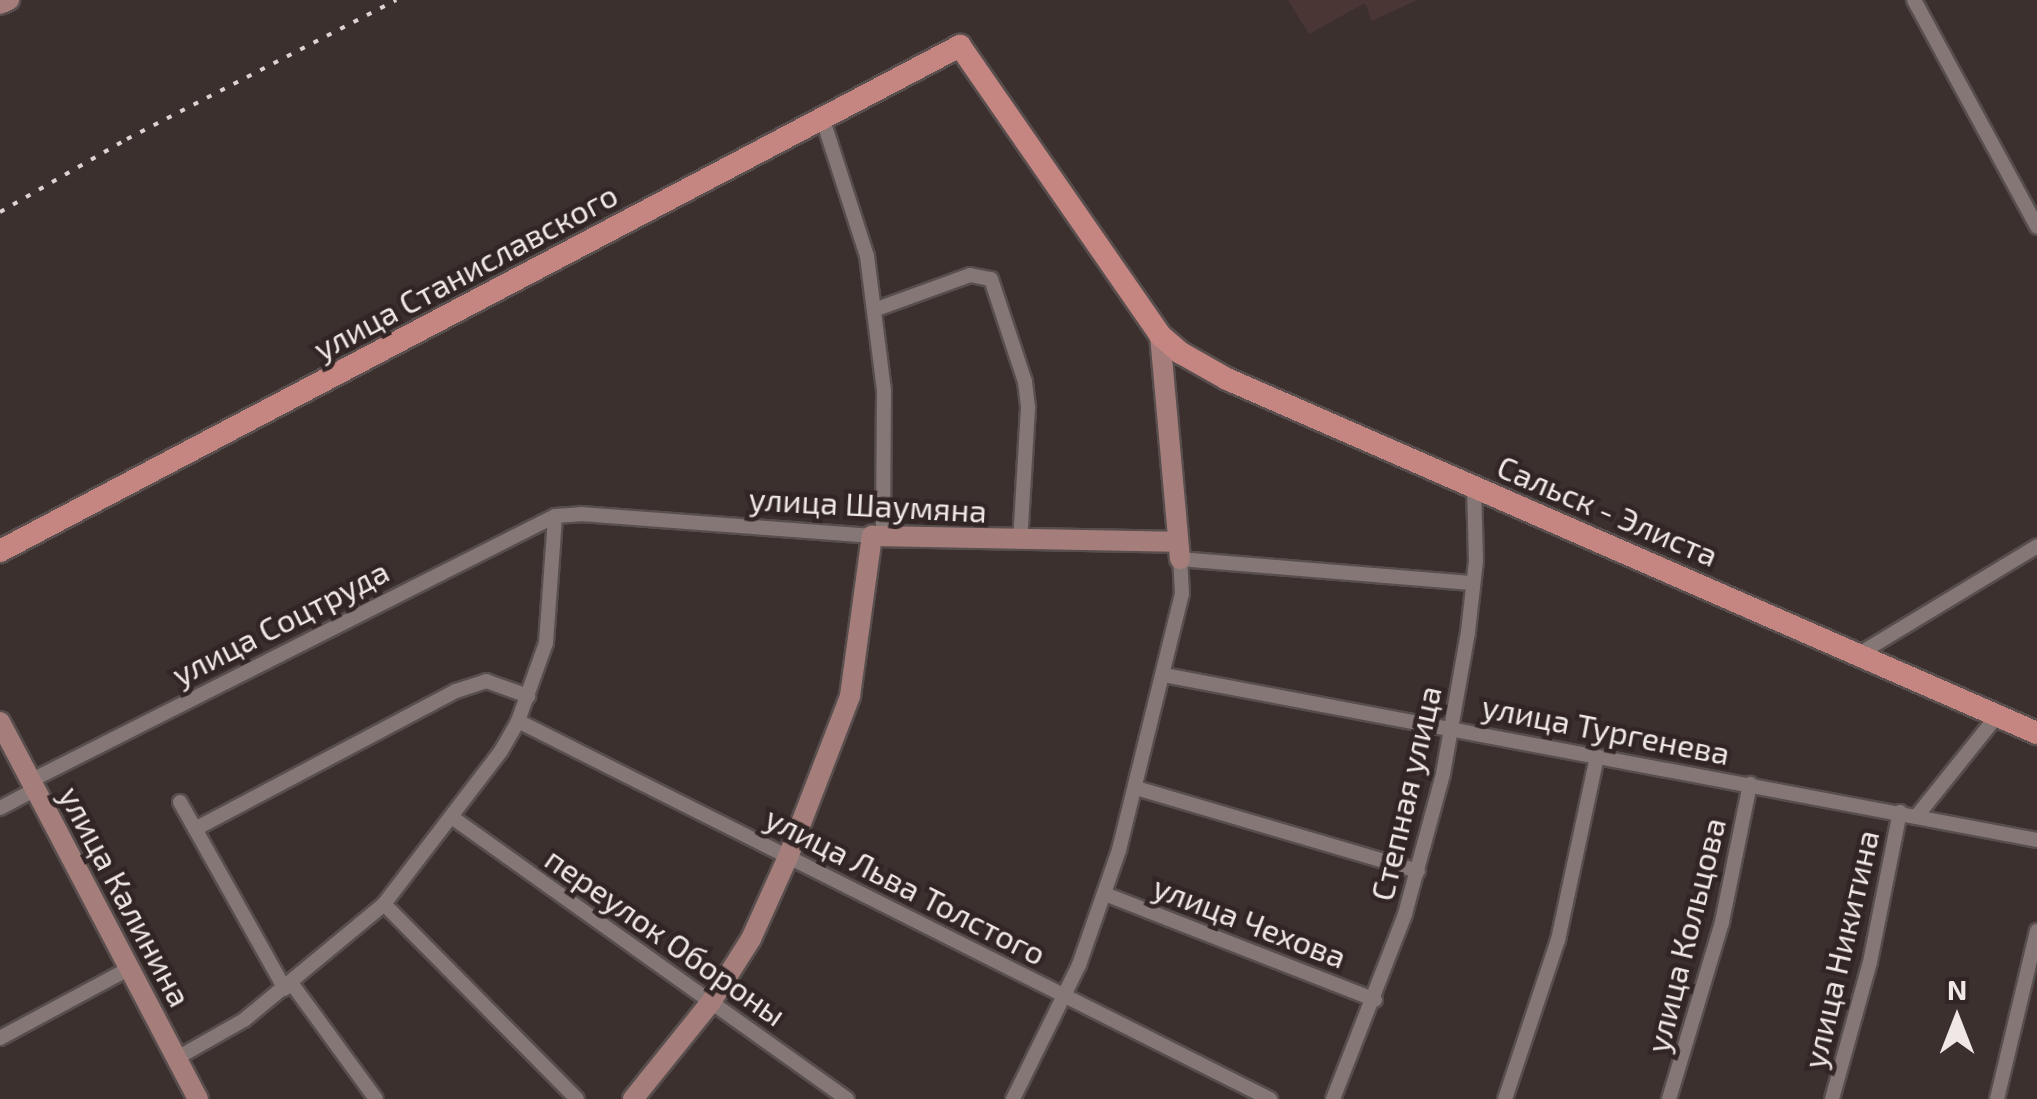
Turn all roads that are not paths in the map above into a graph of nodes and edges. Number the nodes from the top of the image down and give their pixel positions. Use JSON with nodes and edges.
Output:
{"nodes":[{"id":1,"x":9,"y":0,"type":"edge"},
{"id":2,"x":1914,"y":0,"type":"edge"},
{"id":3,"x":0,"y":4,"type":"edge"},
{"id":4,"x":823,"y":120,"type":"junction"},
{"id":5,"x":2037,"y":227,"type":"edge"},
{"id":6,"x":874,"y":310,"type":"junction"},
{"id":7,"x":1160,"y":335,"type":"junction"},
{"id":8,"x":1474,"y":488,"type":"junction"},
{"id":9,"x":555,"y":516,"type":"junction"},
{"id":10,"x":878,"y":537,"type":"junction"},
{"id":11,"x":1020,"y":542,"type":"junction"},
{"id":12,"x":2037,"y":546,"type":"edge"},
{"id":13,"x":1178,"y":550,"type":"junction"},
{"id":14,"x":0,"y":551,"type":"edge"},
{"id":15,"x":1473,"y":583,"type":"junction"},
{"id":16,"x":1859,"y":654,"type":"junction"},
{"id":17,"x":1164,"y":676,"type":"junction"},
{"id":18,"x":528,"y":696,"type":"junction"},
{"id":19,"x":1997,"y":716,"type":"junction"},
{"id":20,"x":518,"y":721,"type":"junction"},
{"id":21,"x":0,"y":722,"type":"edge"},
{"id":22,"x":1452,"y":728,"type":"junction"},
{"id":23,"x":2037,"y":733,"type":"edge"},
{"id":24,"x":1598,"y":756,"type":"junction"},
{"id":25,"x":34,"y":784,"type":"junction"},
{"id":26,"x":1750,"y":784,"type":"junction"},
{"id":27,"x":1136,"y":788,"type":"junction"},
{"id":28,"x":180,"y":802,"type":"dead end"},
{"id":29,"x":0,"y":808,"type":"edge"},
{"id":30,"x":1900,"y":812,"type":"junction"},
{"id":31,"x":1916,"y":816,"type":"junction"},
{"id":32,"x":453,"y":818,"type":"junction"},
{"id":33,"x":195,"y":829,"type":"junction"},
{"id":34,"x":2037,"y":840,"type":"edge"},
{"id":35,"x":788,"y":857,"type":"junction"},
{"id":36,"x":1418,"y":870,"type":"junction"},
{"id":37,"x":1105,"y":894,"type":"junction"},
{"id":38,"x":384,"y":904,"type":"junction"},
{"id":39,"x":2037,"y":931,"type":"edge"},
{"id":40,"x":130,"y":968,"type":"junction"},
{"id":41,"x":289,"y":987,"type":"junction"},
{"id":42,"x":1065,"y":996,"type":"junction"},
{"id":43,"x":1375,"y":1000,"type":"junction"},
{"id":44,"x":711,"y":1002,"type":"junction"},
{"id":45,"x":0,"y":1038,"type":"edge"},
{"id":46,"x":177,"y":1058,"type":"junction"},
{"id":47,"x":198,"y":1099,"type":"edge"},
{"id":48,"x":376,"y":1099,"type":"edge"},
{"id":49,"x":578,"y":1099,"type":"edge"},
{"id":50,"x":633,"y":1099,"type":"edge"},
{"id":51,"x":846,"y":1099,"type":"edge"},
{"id":52,"x":1014,"y":1099,"type":"edge"},
{"id":53,"x":1270,"y":1099,"type":"edge"},
{"id":54,"x":1332,"y":1099,"type":"edge"},
{"id":55,"x":1505,"y":1099,"type":"edge"},
{"id":56,"x":1670,"y":1099,"type":"edge"},
{"id":57,"x":1832,"y":1099,"type":"edge"},
{"id":58,"x":1997,"y":1099,"type":"edge"}],
"edges":[{"from":1,"to":3,"type":"street"},
{"from":2,"to":5,"type":"street"},
{"from":4,"to":6,"type":"street"},
{"from":4,"to":7,"type":"main road","name":"улица Станиславского"},
{"from":4,"to":14,"type":"main road","name":"улица Станиславского"},
{"from":6,"to":10,"type":"street"},
{"from":6,"to":11,"type":"street"},
{"from":7,"to":8,"type":"main road","name":"Сальск - Элиста"},
{"from":7,"to":13,"type":"street"},
{"from":8,"to":15,"type":"street","name":"Степная улица"},
{"from":8,"to":16,"type":"main road","name":"Сальск - Элиста"},
{"from":9,"to":10,"type":"street","name":"улица Шаумяна"},
{"from":9,"to":18,"type":"street"},
{"from":9,"to":25,"type":"street","name":"улица Соцтруда"},
{"from":10,"to":11,"type":"street","name":"улица Шаумяна"},
{"from":10,"to":35,"type":"street"},
{"from":11,"to":13,"type":"street","name":"улица Шаумяна"},
{"from":12,"to":16,"type":"street"},
{"from":13,"to":15,"type":"street","name":"улица Шаумяна"},
{"from":13,"to":17,"type":"street"},
{"from":15,"to":22,"type":"street","name":"Степная улица"},
{"from":16,"to":19,"type":"main road","name":"Сальск - Элиста"},
{"from":17,"to":22,"type":"street","name":"улица Тургенева"},
{"from":17,"to":27,"type":"street"},
{"from":18,"to":20,"type":"street"},
{"from":18,"to":33,"type":"street"},
{"from":19,"to":23,"type":"main road","name":"Сальск - Элиста"},
{"from":19,"to":31,"type":"street"},
{"from":20,"to":32,"type":"street"},
{"from":20,"to":35,"type":"street","name":"улица Льва Толстого"},
{"from":21,"to":25,"type":"street","name":"улица Калинина"},
{"from":22,"to":24,"type":"street","name":"улица Тургенева"},
{"from":22,"to":36,"type":"street","name":"Степная улица"},
{"from":24,"to":26,"type":"street","name":"улица Тургенева"},
{"from":24,"to":55,"type":"street"},
{"from":25,"to":29,"type":"street","name":"улица Соцтруда"},
{"from":25,"to":40,"type":"street","name":"улица Калинина"},
{"from":26,"to":30,"type":"street","name":"улица Тургенева"},
{"from":26,"to":56,"type":"street","name":"улица Кольцова"},
{"from":27,"to":36,"type":"street"},
{"from":27,"to":37,"type":"street"},
{"from":28,"to":33,"type":"street"},
{"from":30,"to":31,"type":"street","name":"улица Тургенева"},
{"from":30,"to":57,"type":"street","name":"улица Никитина"},
{"from":31,"to":34,"type":"street","name":"улица Тургенева"},
{"from":32,"to":38,"type":"street"},
{"from":32,"to":44,"type":"street","name":"переулок Обороны"},
{"from":33,"to":41,"type":"street"},
{"from":35,"to":42,"type":"street","name":"улица Льва Толстого"},
{"from":35,"to":44,"type":"street"},
{"from":36,"to":43,"type":"street","name":"Степная улица"},
{"from":37,"to":42,"type":"street"},
{"from":37,"to":43,"type":"street","name":"улица Чехова"},
{"from":38,"to":41,"type":"street"},
{"from":38,"to":49,"type":"street"},
{"from":39,"to":58,"type":"street"},
{"from":40,"to":45,"type":"street"},
{"from":40,"to":46,"type":"street","name":"улица Калинина"},
{"from":41,"to":46,"type":"street"},
{"from":41,"to":48,"type":"street"},
{"from":42,"to":52,"type":"street"},
{"from":42,"to":53,"type":"street","name":"улица Льва Толстого"},
{"from":43,"to":54,"type":"street","name":"Степная улица"},
{"from":44,"to":50,"type":"street"},
{"from":44,"to":51,"type":"street","name":"переулок Обороны"},
{"from":46,"to":47,"type":"street","name":"улица Калинина"}]}
